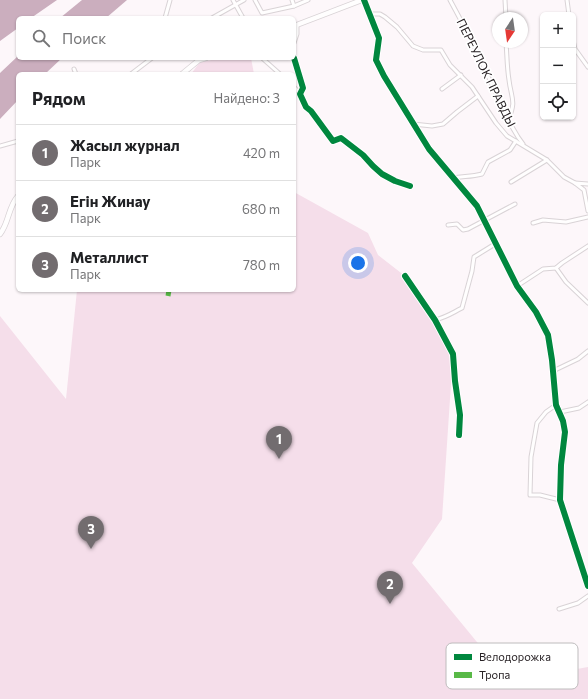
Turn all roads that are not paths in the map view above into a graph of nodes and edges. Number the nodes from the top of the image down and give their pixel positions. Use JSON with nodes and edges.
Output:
{"nodes":[{"id":1,"x":170,"y":0,"type":"edge"},
{"id":2,"x":233,"y":0,"type":"edge"},
{"id":3,"x":244,"y":0,"type":"edge"},
{"id":4,"x":255,"y":0,"type":"edge"},
{"id":5,"x":292,"y":0,"type":"edge"},
{"id":6,"x":308,"y":0,"type":"edge"},
{"id":7,"x":363,"y":0,"type":"edge"},
{"id":8,"x":450,"y":0,"type":"edge"},
{"id":9,"x":505,"y":0,"type":"edge"},
{"id":10,"x":567,"y":0,"type":"edge"},
{"id":11,"x":236,"y":5,"type":"junction"},
{"id":12,"x":294,"y":6,"type":"junction"},
{"id":13,"x":506,"y":12,"type":"edge"},
{"id":14,"x":569,"y":12,"type":"edge"},
{"id":15,"x":370,"y":14,"type":"junction"},
{"id":16,"x":166,"y":16,"type":"edge"},
{"id":17,"x":216,"y":16,"type":"edge"},
{"id":18,"x":242,"y":16,"type":"edge"},
{"id":19,"x":296,"y":25,"type":"edge"},
{"id":20,"x":296,"y":37,"type":"edge"},
{"id":21,"x":506,"y":48,"type":"edge"},
{"id":22,"x":575,"y":48,"type":"edge"},
{"id":23,"x":149,"y":60,"type":"edge"},
{"id":24,"x":198,"y":60,"type":"edge"},
{"id":25,"x":264,"y":60,"type":"edge"},
{"id":26,"x":295,"y":60,"type":"edge"},
{"id":27,"x":588,"y":67,"type":"edge"},
{"id":28,"x":74,"y":69,"type":"dead end"},
{"id":29,"x":75,"y":72,"type":"edge"},
{"id":30,"x":134,"y":72,"type":"edge"},
{"id":31,"x":184,"y":72,"type":"edge"},
{"id":32,"x":278,"y":72,"type":"edge"},
{"id":33,"x":461,"y":75,"type":"junction"},
{"id":34,"x":296,"y":89,"type":"edge"},
{"id":35,"x":442,"y":89,"type":"dead end"},
{"id":36,"x":300,"y":94,"type":"junction"},
{"id":37,"x":478,"y":96,"type":"junction"},
{"id":38,"x":508,"y":120,"type":"junction"},
{"id":39,"x":413,"y":124,"type":"junction"},
{"id":40,"x":518,"y":137,"type":"junction"},
{"id":41,"x":16,"y":142,"type":"edge"},
{"id":42,"x":516,"y":142,"type":"junction"},
{"id":43,"x":524,"y":145,"type":"junction"},
{"id":44,"x":0,"y":146,"type":"edge"},
{"id":45,"x":546,"y":160,"type":"junction"},
{"id":46,"x":453,"y":178,"type":"junction"},
{"id":47,"x":511,"y":182,"type":"dead end"},
{"id":48,"x":575,"y":183,"type":"junction"},
{"id":49,"x":588,"y":184,"type":"edge"},
{"id":50,"x":410,"y":186,"type":"dead end"},
{"id":51,"x":16,"y":198,"type":"edge"},
{"id":52,"x":515,"y":204,"type":"dead end"},
{"id":53,"x":588,"y":211,"type":"edge"},
{"id":54,"x":588,"y":217,"type":"edge"},
{"id":55,"x":484,"y":221,"type":"junction"},
{"id":56,"x":533,"y":223,"type":"dead end"},
{"id":57,"x":448,"y":225,"type":"dead end"},
{"id":58,"x":0,"y":234,"type":"edge"},
{"id":59,"x":495,"y":244,"type":"junction"},
{"id":60,"x":588,"y":246,"type":"edge"},
{"id":61,"x":556,"y":268,"type":"junction"},
{"id":62,"x":405,"y":276,"type":"dead end"},
{"id":63,"x":517,"y":286,"type":"junction"},
{"id":64,"x":588,"y":303,"type":"edge"},
{"id":65,"x":435,"y":320,"type":"junction"},
{"id":66,"x":588,"y":351,"type":"edge"},
{"id":67,"x":553,"y":371,"type":"junction"},
{"id":68,"x":588,"y":402,"type":"edge"},
{"id":69,"x":556,"y":405,"type":"junction"},
{"id":70,"x":560,"y":412,"type":"junction"},
{"id":71,"x":459,"y":435,"type":"dead end"},
{"id":72,"x":560,"y":500,"type":"junction"},
{"id":73,"x":588,"y":586,"type":"edge"},
{"id":74,"x":588,"y":596,"type":"edge"},
{"id":75,"x":559,"y":610,"type":"dead end"}],
"edges":[{"from":1,"to":16,"type":"street"},
{"from":2,"to":11,"type":"street"},
{"from":3,"to":11,"type":"street"},
{"from":4,"to":12,"type":"street"},
{"from":5,"to":12,"type":"street"},
{"from":6,"to":12,"type":"street"},
{"from":7,"to":15,"type":"street"},
{"from":7,"to":19,"type":"street"},
{"from":8,"to":38,"type":"street","name":"ПЕРЕУЛОК ПРАВДЫ"},
{"from":9,"to":13,"type":"street"},
{"from":10,"to":14,"type":"street"},
{"from":11,"to":17,"type":"street"},
{"from":11,"to":18,"type":"street"},
{"from":15,"to":33,"type":"street"},
{"from":15,"to":39,"type":"street"},
{"from":19,"to":20,"type":"street"},
{"from":21,"to":38,"type":"street"},
{"from":22,"to":27,"type":"street"},
{"from":23,"to":30,"type":"street"},
{"from":24,"to":31,"type":"street"},
{"from":25,"to":32,"type":"street"},
{"from":26,"to":36,"type":"street"},
{"from":28,"to":29,"type":"street"},
{"from":33,"to":35,"type":"street"},
{"from":33,"to":37,"type":"street"},
{"from":34,"to":36,"type":"street"},
{"from":36,"to":50,"type":"street"},
{"from":37,"to":39,"type":"street"},
{"from":37,"to":42,"type":"street"},
{"from":38,"to":40,"type":"street","name":"ПЕРЕУЛОК ПРАВДЫ"},
{"from":39,"to":46,"type":"street"},
{"from":40,"to":42,"type":"street"},
{"from":40,"to":43,"type":"street","name":"ПЕРЕУЛОК ПРАВДЫ"},
{"from":41,"to":44,"type":"street"},
{"from":42,"to":43,"type":"street"},
{"from":42,"to":46,"type":"street"},
{"from":43,"to":45,"type":"street"},
{"from":45,"to":47,"type":"street"},
{"from":45,"to":48,"type":"street"},
{"from":46,"to":55,"type":"street"},
{"from":48,"to":49,"type":"street"},
{"from":48,"to":53,"type":"street"},
{"from":51,"to":58,"type":"street"},
{"from":52,"to":55,"type":"street"},
{"from":54,"to":56,"type":"street"},
{"from":55,"to":57,"type":"street"},
{"from":55,"to":59,"type":"street"},
{"from":59,"to":63,"type":"street"},
{"from":59,"to":65,"type":"street"},
{"from":60,"to":61,"type":"street"},
{"from":61,"to":63,"type":"street"},
{"from":61,"to":64,"type":"street"},
{"from":62,"to":65,"type":"street"},
{"from":63,"to":67,"type":"street"},
{"from":65,"to":71,"type":"street"},
{"from":66,"to":67,"type":"street"},
{"from":67,"to":69,"type":"street"},
{"from":68,"to":70,"type":"street"},
{"from":69,"to":70,"type":"street"},
{"from":69,"to":72,"type":"street"},
{"from":70,"to":72,"type":"street"},
{"from":72,"to":73,"type":"street"},
{"from":74,"to":75,"type":"street"}]}
